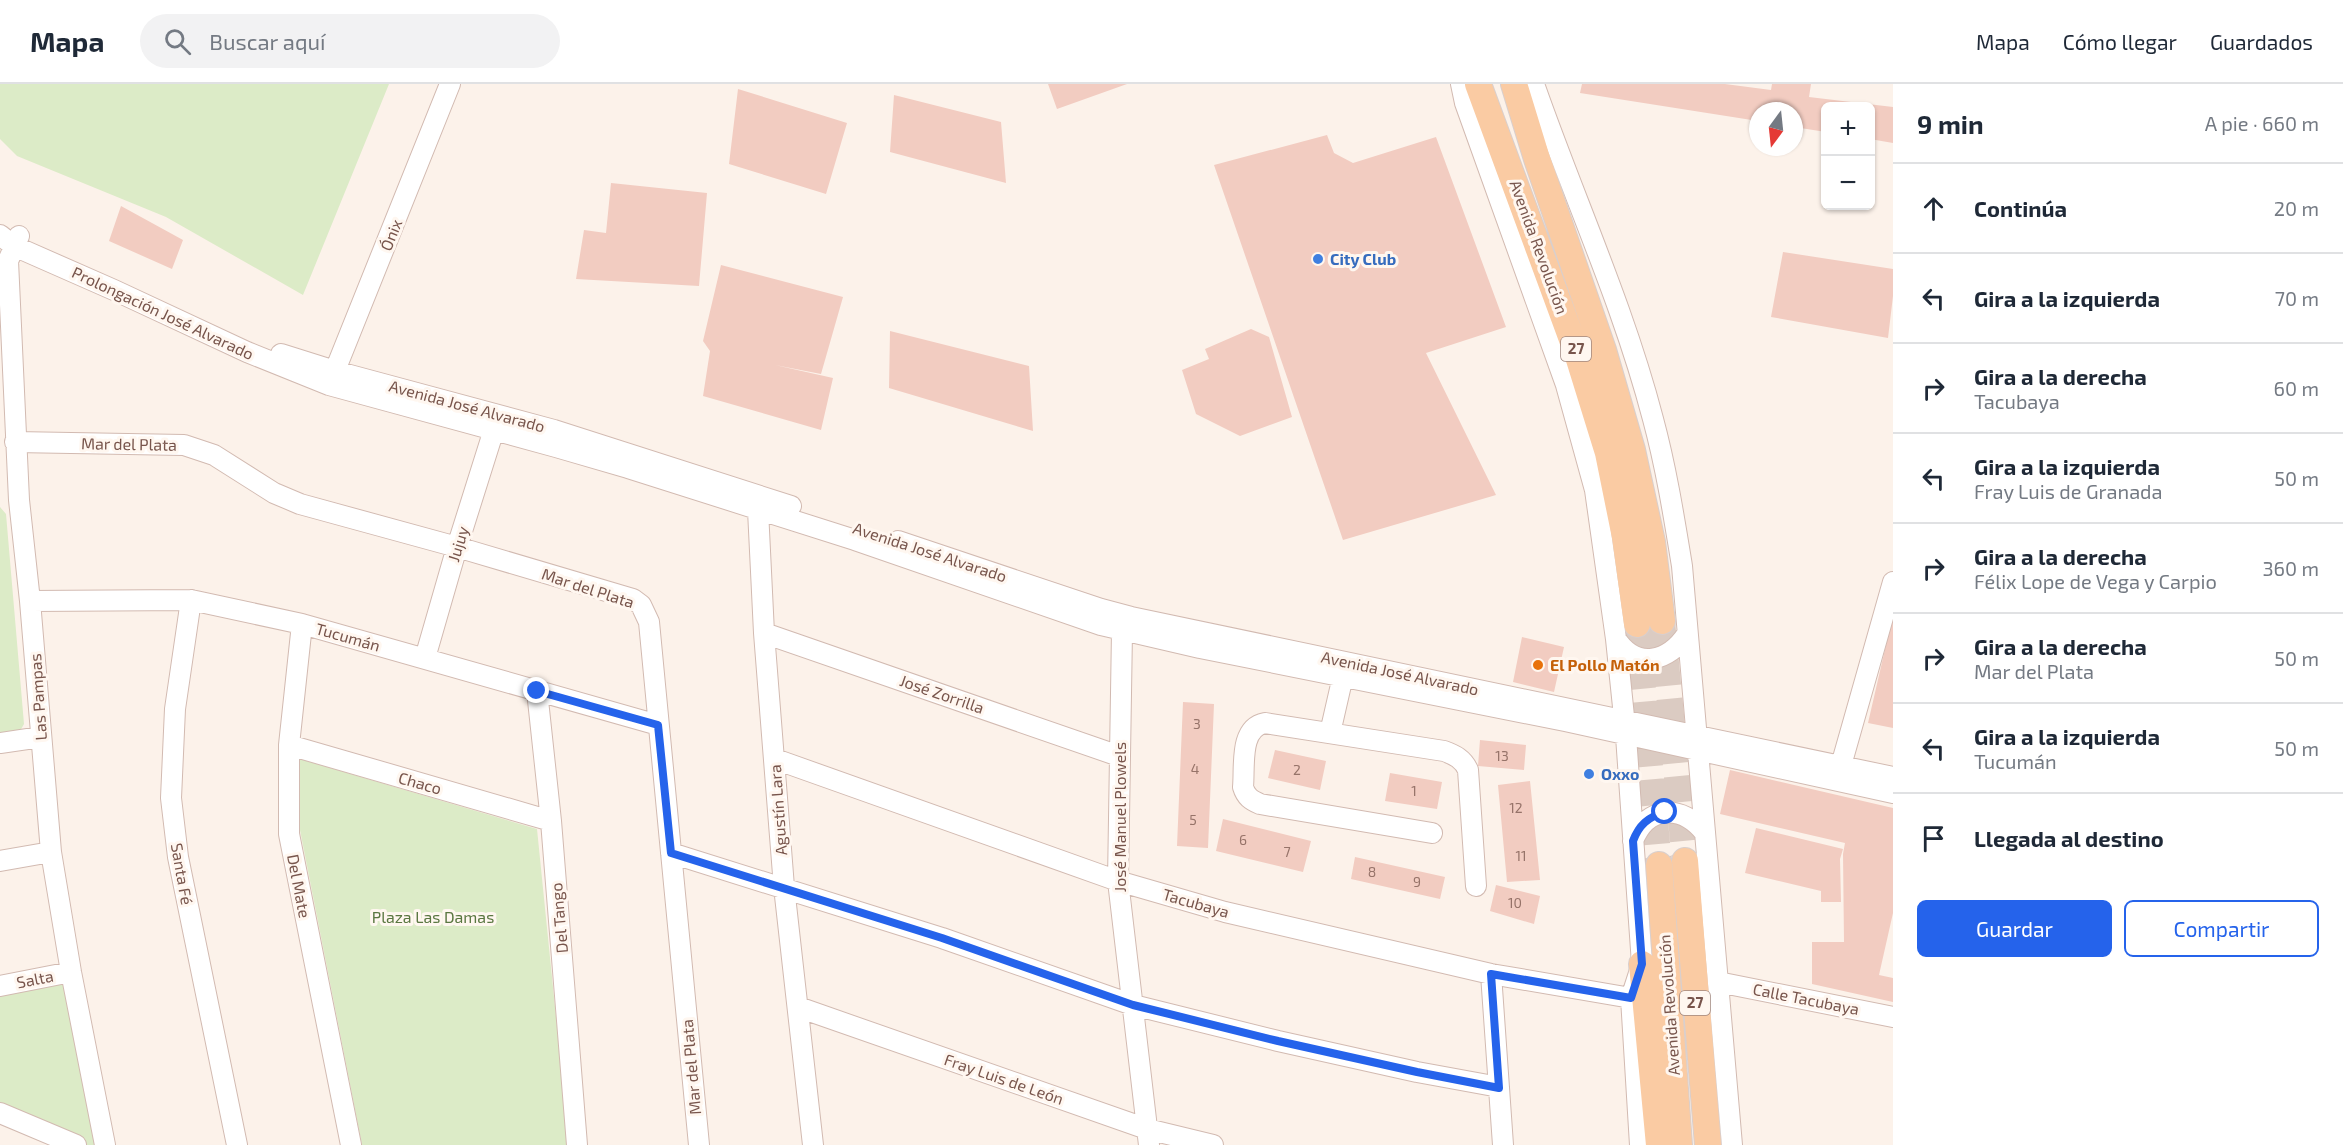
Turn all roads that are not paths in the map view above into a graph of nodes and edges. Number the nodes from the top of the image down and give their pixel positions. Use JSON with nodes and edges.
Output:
{"nodes":[{"id":1,"x":450,"y":84,"type":"edge"},
{"id":2,"x":1461,"y":84,"type":"edge"},
{"id":3,"x":1478,"y":84,"type":"edge"},
{"id":4,"x":1514,"y":84,"type":"edge"},
{"id":5,"x":1534,"y":84,"type":"edge"},
{"id":6,"x":0,"y":222,"type":"edge"},
{"id":7,"x":8,"y":247,"type":"edge"},
{"id":8,"x":332,"y":378,"type":"junction"},
{"id":9,"x":6,"y":380,"type":"edge"},
{"id":10,"x":496,"y":422,"type":"junction"},
{"id":11,"x":15,"y":442,"type":"junction"},
{"id":12,"x":9,"y":499,"type":"edge"},
{"id":13,"x":760,"y":503,"type":"junction"},
{"id":14,"x":457,"y":547,"type":"junction"},
{"id":15,"x":1893,"y":582,"type":"edge"},
{"id":16,"x":191,"y":600,"type":"junction"},
{"id":17,"x":30,"y":601,"type":"junction"},
{"id":18,"x":1662,"y":621,"type":"tunnel mouth"},
{"id":19,"x":302,"y":624,"type":"junction"},
{"id":20,"x":1637,"y":624,"type":"tunnel mouth"},
{"id":21,"x":1122,"y":631,"type":"junction"},
{"id":22,"x":765,"y":633,"type":"junction"},
{"id":23,"x":1688,"y":634,"type":"junction"},
{"id":24,"x":1616,"y":639,"type":"junction"},
{"id":25,"x":425,"y":658,"type":"junction"},
{"id":26,"x":1350,"y":677,"type":"junction"},
{"id":27,"x":537,"y":691,"type":"junction"},
{"id":28,"x":658,"y":725,"type":"junction"},
{"id":29,"x":1625,"y":728,"type":"junction"},
{"id":30,"x":1337,"y":734,"type":"junction"},
{"id":31,"x":41,"y":737,"type":"junction"},
{"id":32,"x":1696,"y":742,"type":"junction"},
{"id":33,"x":0,"y":743,"type":"edge"},
{"id":34,"x":289,"y":745,"type":"junction"},
{"id":35,"x":1119,"y":756,"type":"junction"},
{"id":36,"x":775,"y":759,"type":"junction"},
{"id":37,"x":1839,"y":773,"type":"junction"},
{"id":38,"x":1893,"y":777,"type":"edge"},
{"id":39,"x":1893,"y":793,"type":"edge"},
{"id":40,"x":551,"y":821,"type":"junction"},
{"id":41,"x":1705,"y":832,"type":"junction"},
{"id":42,"x":1432,"y":833,"type":"dead end"},
{"id":43,"x":1633,"y":841,"type":"junction"},
{"id":44,"x":51,"y":852,"type":"junction"},
{"id":45,"x":671,"y":853,"type":"junction"},
{"id":46,"x":0,"y":861,"type":"edge"},
{"id":47,"x":1685,"y":861,"type":"tunnel mouth"},
{"id":48,"x":1659,"y":865,"type":"tunnel mouth"},
{"id":49,"x":1118,"y":881,"type":"junction"},
{"id":50,"x":1476,"y":885,"type":"dead end"},
{"id":51,"x":784,"y":887,"type":"junction"},
{"id":52,"x":1642,"y":964,"type":"junction"},
{"id":53,"x":71,"y":972,"type":"junction"},
{"id":54,"x":1491,"y":974,"type":"junction"},
{"id":55,"x":1718,"y":982,"type":"junction"},
{"id":56,"x":0,"y":986,"type":"edge"},
{"id":57,"x":1631,"y":998,"type":"junction"},
{"id":58,"x":1133,"y":1005,"type":"junction"},
{"id":59,"x":798,"y":1007,"type":"junction"},
{"id":60,"x":1893,"y":1017,"type":"edge"},
{"id":61,"x":1499,"y":1088,"type":"junction"},
{"id":62,"x":0,"y":1113,"type":"edge"},
{"id":63,"x":1148,"y":1137,"type":"edge"},
{"id":64,"x":76,"y":1145,"type":"edge"},
{"id":65,"x":105,"y":1145,"type":"edge"},
{"id":66,"x":237,"y":1145,"type":"edge"},
{"id":67,"x":351,"y":1145,"type":"edge"},
{"id":68,"x":577,"y":1145,"type":"edge"},
{"id":69,"x":699,"y":1145,"type":"edge"},
{"id":70,"x":813,"y":1145,"type":"edge"},
{"id":71,"x":1213,"y":1145,"type":"edge"},
{"id":72,"x":1503,"y":1145,"type":"edge"},
{"id":73,"x":1640,"y":1145,"type":"edge"},
{"id":74,"x":1659,"y":1145,"type":"edge"},
{"id":75,"x":1679,"y":1145,"type":"edge"},
{"id":76,"x":1708,"y":1145,"type":"edge"},
{"id":77,"x":1732,"y":1145,"type":"edge"}],
"edges":[{"from":1,"to":8,"type":"street","name":"Ónix"},
{"from":2,"to":24,"type":"street"},
{"from":3,"to":20,"type":"main road","name":"Avenida Revolución","number":"27"},
{"from":4,"to":18,"type":"main road","name":"Avenida Revolución","number":"27"},
{"from":5,"to":23,"type":"street"},
{"from":6,"to":7,"type":"street"},
{"from":7,"to":8,"type":"street","name":"Prolongación José Alvarado"},
{"from":7,"to":9,"type":"street","name":"Las Pampas"},
{"from":8,"to":10,"type":"street","name":"Avenida José Alvarado"},
{"from":9,"to":11,"type":"street","name":"Las Pampas"},
{"from":10,"to":13,"type":"street","name":"Avenida José Alvarado"},
{"from":10,"to":14,"type":"street","name":"Jujuy"},
{"from":11,"to":12,"type":"street","name":"Las Pampas"},
{"from":11,"to":14,"type":"street","name":"Mar del Plata"},
{"from":12,"to":17,"type":"street","name":"Las Pampas"},
{"from":13,"to":21,"type":"street","name":"Avenida José Alvarado"},
{"from":13,"to":22,"type":"street","name":"Agustín Lara"},
{"from":13,"to":29,"type":"street","name":"Avenida José Alvarado"},
{"from":14,"to":25,"type":"street","name":"Jujuy"},
{"from":14,"to":28,"type":"street","name":"Mar del Plata"},
{"from":15,"to":37,"type":"street"},
{"from":16,"to":17,"type":"street","name":"Tucumán"},
{"from":16,"to":19,"type":"street","name":"Tucumán"},
{"from":16,"to":66,"type":"street","name":"Santa Fé"},
{"from":17,"to":31,"type":"street","name":"Las Pampas"},
{"from":19,"to":25,"type":"street","name":"Tucumán"},
{"from":19,"to":34,"type":"street","name":"Del Mate"},
{"from":21,"to":26,"type":"street","name":"Avenida José Alvarado"},
{"from":21,"to":35,"type":"street","name":"José Manuel Plowels"},
{"from":22,"to":35,"type":"street","name":"José Zorrilla"},
{"from":22,"to":36,"type":"street","name":"Agustín Lara"},
{"from":23,"to":24,"type":"street"},
{"from":23,"to":32,"type":"street"},
{"from":24,"to":29,"type":"street"},
{"from":25,"to":27,"type":"street","name":"Tucumán"},
{"from":26,"to":29,"type":"street","name":"Avenida José Alvarado"},
{"from":26,"to":30,"type":"street"},
{"from":27,"to":28,"type":"street","name":"Tucumán"},
{"from":27,"to":40,"type":"street","name":"Del Tango"},
{"from":28,"to":45,"type":"street","name":"Mar del Plata"},
{"from":29,"to":32,"type":"street","name":"Avenida José Alvarado"},
{"from":29,"to":43,"type":"street"},
{"from":30,"to":42,"type":"street"},
{"from":30,"to":50,"type":"street"},
{"from":31,"to":33,"type":"street"},
{"from":31,"to":44,"type":"street","name":"Las Pampas"},
{"from":32,"to":37,"type":"street","name":"Avenida José Alvarado"},
{"from":32,"to":41,"type":"street"},
{"from":34,"to":40,"type":"street","name":"Chaco"},
{"from":34,"to":67,"type":"street","name":"Del Mate"},
{"from":35,"to":49,"type":"street","name":"José Manuel Plowels"},
{"from":36,"to":49,"type":"street","name":"Tacubaya"},
{"from":36,"to":51,"type":"street","name":"Agustín Lara"},
{"from":37,"to":38,"type":"street","name":"Avenida José Alvarado"},
{"from":37,"to":39,"type":"street","name":"Avenida José Alvarado"},
{"from":40,"to":68,"type":"street","name":"Del Tango"},
{"from":41,"to":43,"type":"street"},
{"from":41,"to":55,"type":"street"},
{"from":43,"to":52,"type":"street"},
{"from":44,"to":46,"type":"street"},
{"from":44,"to":53,"type":"street","name":"Las Pampas"},
{"from":45,"to":51,"type":"street"},
{"from":45,"to":69,"type":"street","name":"Mar del Plata"},
{"from":47,"to":76,"type":"main road","name":"Avenida Revolución","number":"27"},
{"from":48,"to":75,"type":"main road","name":"Avenida Revolución","number":"27"},
{"from":49,"to":54,"type":"street","name":"Tacubaya"},
{"from":49,"to":58,"type":"street","name":"José Manuel Plowels"},
{"from":51,"to":58,"type":"street"},
{"from":51,"to":59,"type":"street","name":"Agustín Lara"},
{"from":52,"to":57,"type":"street"},
{"from":52,"to":74,"type":"main road"},
{"from":53,"to":56,"type":"street","name":"Salta"},
{"from":53,"to":65,"type":"street","name":"Las Pampas"},
{"from":54,"to":57,"type":"street","name":"Tacubaya"},
{"from":54,"to":61,"type":"street"},
{"from":55,"to":60,"type":"street","name":"Calle Tacubaya"},
{"from":55,"to":77,"type":"street"},
{"from":57,"to":73,"type":"street"},
{"from":58,"to":61,"type":"street"},
{"from":58,"to":63,"type":"street","name":"José Manuel Plowels"},
{"from":59,"to":63,"type":"street","name":"Fray Luis de León"},
{"from":59,"to":70,"type":"street","name":"Agustín Lara"},
{"from":61,"to":72,"type":"street"},
{"from":62,"to":64,"type":"street"},
{"from":63,"to":71,"type":"street","name":"Fray Luis de León"}]}
